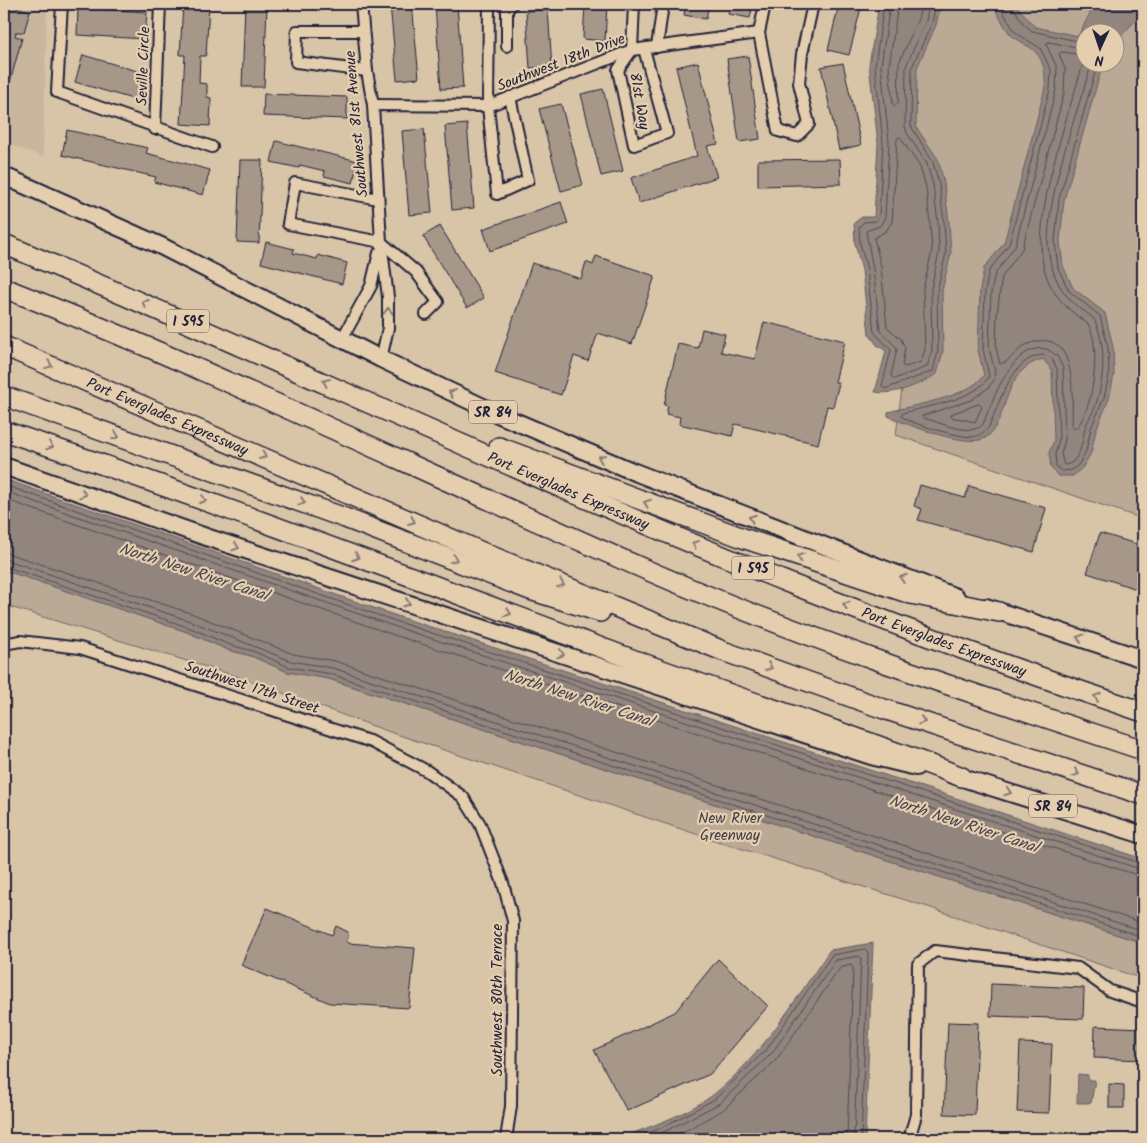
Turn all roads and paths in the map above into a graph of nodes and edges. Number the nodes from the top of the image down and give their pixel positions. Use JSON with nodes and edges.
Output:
{"nodes":[{"id":1,"x":62,"y":4,"type":"edge"},
{"id":2,"x":160,"y":4,"type":"edge"},
{"id":3,"x":361,"y":4,"type":"edge"},
{"id":4,"x":489,"y":4,"type":"edge"},
{"id":5,"x":512,"y":4,"type":"edge"},
{"id":6,"x":634,"y":4,"type":"edge"},
{"id":7,"x":663,"y":4,"type":"edge"},
{"id":8,"x":765,"y":4,"type":"edge"},
{"id":9,"x":813,"y":4,"type":"edge"},
{"id":10,"x":363,"y":31,"type":"junction"},
{"id":11,"x":759,"y":33,"type":"junction"},
{"id":12,"x":507,"y":46,"type":"dead end"},
{"id":13,"x":657,"y":47,"type":"junction"},
{"id":14,"x":644,"y":48,"type":"junction"},
{"id":15,"x":632,"y":50,"type":"junction"},
{"id":16,"x":367,"y":71,"type":"junction"},
{"id":17,"x":510,"y":97,"type":"junction"},
{"id":18,"x":373,"y":105,"type":"junction"},
{"id":19,"x":488,"y":106,"type":"junction"},
{"id":20,"x":155,"y":129,"type":"junction"},
{"id":21,"x":212,"y":147,"type":"dead end"},
{"id":22,"x":4,"y":176,"type":"edge"},
{"id":23,"x":378,"y":199,"type":"junction"},
{"id":24,"x":381,"y":242,"type":"junction"},
{"id":25,"x":4,"y":244,"type":"edge"},
{"id":26,"x":4,"y":288,"type":"edge"},
{"id":27,"x":426,"y":314,"type":"dead end"},
{"id":28,"x":342,"y":339,"type":"junction"},
{"id":29,"x":4,"y":346,"type":"edge"},
{"id":30,"x":380,"y":359,"type":"junction"},
{"id":31,"x":4,"y":396,"type":"edge"},
{"id":32,"x":370,"y":402,"type":"junction"},
{"id":33,"x":4,"y":431,"type":"edge"},
{"id":34,"x":4,"y":466,"type":"edge"},
{"id":35,"x":999,"y":612,"type":"junction"},
{"id":36,"x":4,"y":644,"type":"edge"},
{"id":37,"x":723,"y":651,"type":"junction"},
{"id":38,"x":1143,"y":659,"type":"edge"},
{"id":39,"x":1143,"y":712,"type":"edge"},
{"id":40,"x":1143,"y":750,"type":"edge"},
{"id":41,"x":962,"y":777,"type":"junction"},
{"id":42,"x":1143,"y":795,"type":"edge"},
{"id":43,"x":472,"y":809,"type":"joint"},
{"id":44,"x":1143,"y":835,"type":"edge"},
{"id":45,"x":1143,"y":1002,"type":"edge"},
{"id":46,"x":506,"y":1139,"type":"edge"},
{"id":47,"x":909,"y":1139,"type":"edge"}],
"edges":[{"from":1,"to":20,"type":"street","name":"Seville Circle"},
{"from":2,"to":20,"type":"street","name":"Seville Circle"},
{"from":3,"to":10,"type":"street","name":"Southwest 81st Avenue"},
{"from":4,"to":19,"type":"street"},
{"from":5,"to":12,"type":"street"},
{"from":6,"to":15,"type":"street"},
{"from":7,"to":13,"type":"street"},
{"from":8,"to":11,"type":"street"},
{"from":9,"to":11,"type":"street"},
{"from":10,"to":16,"type":"street","name":"Southwest 81st Avenue"},
{"from":10,"to":16,"type":"street"},
{"from":11,"to":13,"type":"street","name":"Southwest 18th Drive"},
{"from":13,"to":14,"type":"street","name":"Southwest 18th Drive"},
{"from":14,"to":15,"type":"street","name":"Southwest 18th Drive"},
{"from":14,"to":15,"type":"street","name":"81st Way"},
{"from":15,"to":17,"type":"street","name":"Southwest 18th Drive"},
{"from":16,"to":18,"type":"street","name":"Southwest 81st Avenue"},
{"from":17,"to":19,"type":"street","name":"Southwest 18th Drive"},
{"from":17,"to":19,"type":"street"},
{"from":18,"to":19,"type":"street","name":"Southwest 18th Drive"},
{"from":18,"to":23,"type":"street","name":"Southwest 81st Avenue"},
{"from":20,"to":21,"type":"street","name":"Seville Circle"},
{"from":22,"to":28,"type":"main road","number":"SR 84"},
{"from":23,"to":24,"type":"street","name":"Southwest 81st Avenue"},
{"from":23,"to":24,"type":"street"},
{"from":24,"to":27,"type":"street"},
{"from":24,"to":28,"type":"street","name":"Southwest 81st Avenue"},
{"from":30,"to":24,"type":"street","name":"Southwest 81st Avenue","one_way":true},
{"from":32,"to":25,"type":"highway","name":"Port Everglades Expressway","number":"I 595","one_way":true},
{"from":26,"to":40,"type":"highway"},
{"from":28,"to":30,"type":"main road","number":"SR 84"},
{"from":29,"to":37,"type":"highway","name":"Port Everglades Expressway","one_way":true},
{"from":35,"to":30,"type":"main road","number":"SR 84","one_way":true},
{"from":31,"to":37,"type":"highway","one_way":true},
{"from":35,"to":32,"type":"highway","one_way":true},
{"from":39,"to":32,"type":"highway","name":"Port Everglades Expressway","number":"I 595","one_way":true},
{"from":33,"to":41,"type":"highway","one_way":true},
{"from":34,"to":41,"type":"main road","number":"SR 84","one_way":true},
{"from":38,"to":35,"type":"main road","number":"SR 84","one_way":true},
{"from":36,"to":43,"type":"street","name":"Southwest 17th Street"},
{"from":37,"to":42,"type":"highway","name":"Port Everglades Expressway","one_way":true},
{"from":41,"to":44,"type":"main road","number":"SR 84","one_way":true},
{"from":43,"to":46,"type":"street","name":"Southwest 80th Terrace"},
{"from":45,"to":47,"type":"street"}]}
